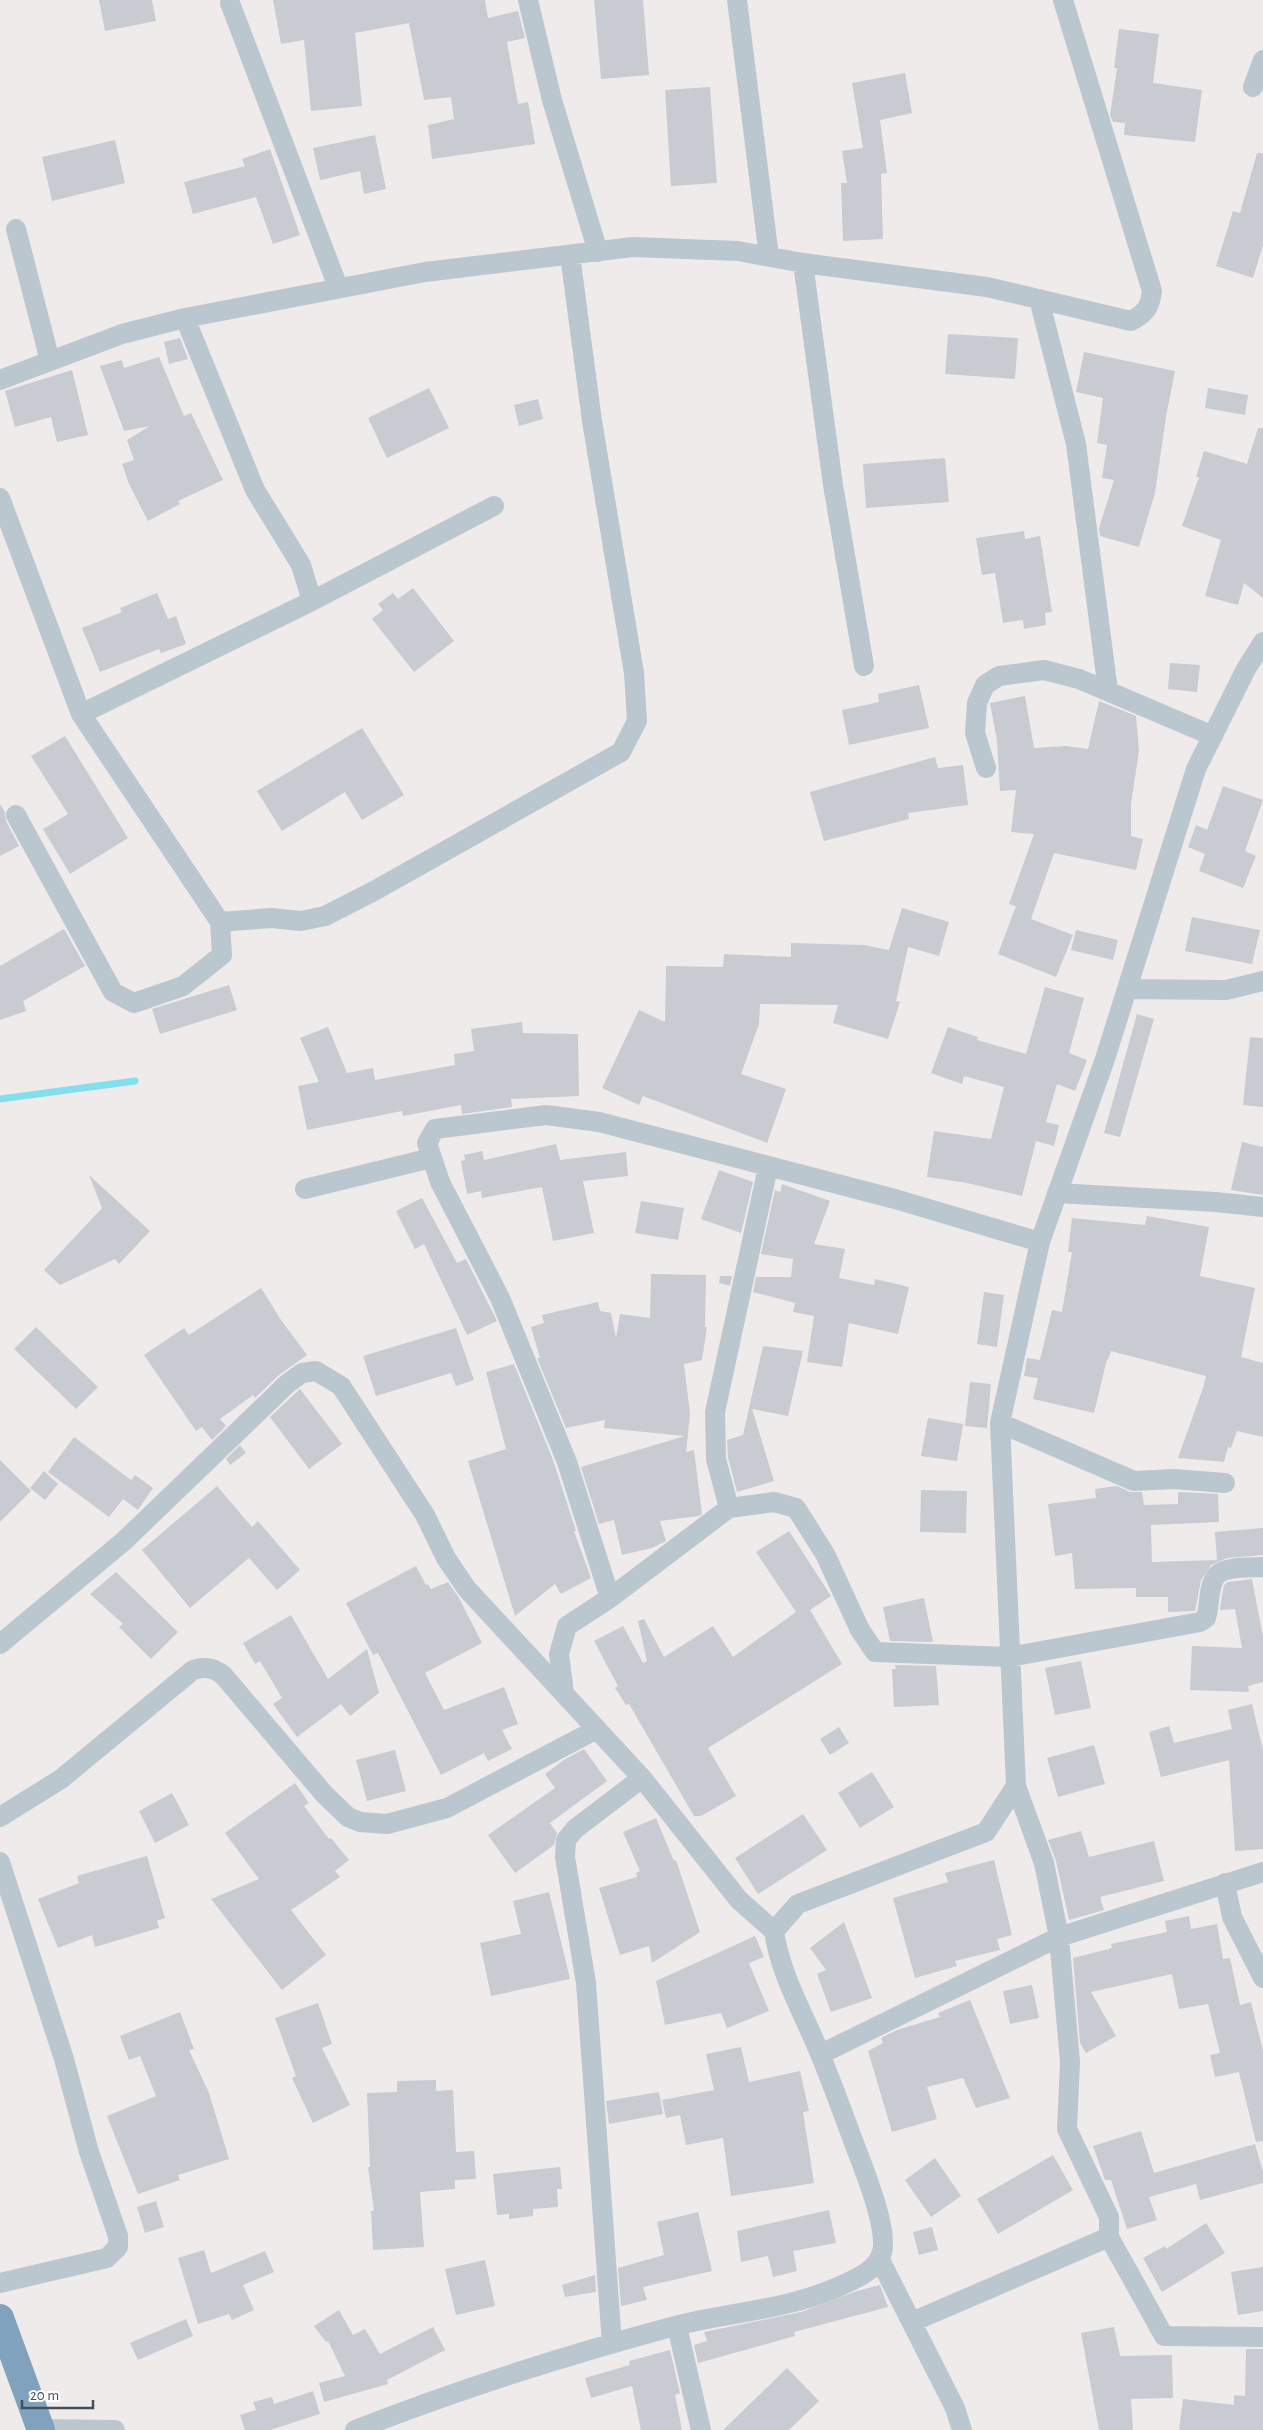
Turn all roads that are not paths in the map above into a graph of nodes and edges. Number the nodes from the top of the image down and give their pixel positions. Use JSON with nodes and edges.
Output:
{"nodes":[{"id":1,"x":528,"y":0,"type":"edge"},
{"id":2,"x":737,"y":0,"type":"edge"},
{"id":3,"x":1064,"y":0,"type":"edge"},
{"id":4,"x":230,"y":3,"type":"dead end"},
{"id":5,"x":1263,"y":60,"type":"edge"},
{"id":6,"x":1253,"y":87,"type":"dead end"},
{"id":7,"x":16,"y":229,"type":"dead end"},
{"id":8,"x":598,"y":252,"type":"junction"},
{"id":9,"x":570,"y":255,"type":"junction"},
{"id":10,"x":769,"y":257,"type":"junction"},
{"id":11,"x":802,"y":263,"type":"junction"},
{"id":12,"x":338,"y":287,"type":"junction"},
{"id":13,"x":1039,"y":299,"type":"junction"},
{"id":14,"x":185,"y":318,"type":"junction"},
{"id":15,"x":50,"y":361,"type":"junction"},
{"id":16,"x":0,"y":380,"type":"edge"},
{"id":17,"x":0,"y":498,"type":"edge"},
{"id":18,"x":494,"y":506,"type":"dead end"},
{"id":19,"x":312,"y":601,"type":"junction"},
{"id":20,"x":1263,"y":642,"type":"edge"},
{"id":21,"x":864,"y":666,"type":"dead end"},
{"id":22,"x":1255,"y":669,"type":"edge"},
{"id":23,"x":1108,"y":691,"type":"junction"},
{"id":24,"x":81,"y":714,"type":"junction"},
{"id":25,"x":1213,"y":736,"type":"junction"},
{"id":26,"x":986,"y":768,"type":"dead end"},
{"id":27,"x":16,"y":815,"type":"dead end"},
{"id":28,"x":220,"y":922,"type":"junction"},
{"id":29,"x":1263,"y":981,"type":"edge"},
{"id":30,"x":1127,"y":989,"type":"junction"},
{"id":31,"x":431,"y":1158,"type":"junction"},
{"id":32,"x":768,"y":1167,"type":"junction"},
{"id":33,"x":305,"y":1189,"type":"dead end"},
{"id":34,"x":1057,"y":1193,"type":"junction"},
{"id":35,"x":1263,"y":1207,"type":"edge"},
{"id":36,"x":1040,"y":1242,"type":"junction"},
{"id":37,"x":1000,"y":1423,"type":"junction"},
{"id":38,"x":1225,"y":1483,"type":"dead end"},
{"id":39,"x":729,"y":1508,"type":"junction"},
{"id":40,"x":1263,"y":1568,"type":"edge"},
{"id":41,"x":610,"y":1598,"type":"junction"},
{"id":42,"x":0,"y":1644,"type":"edge"},
{"id":43,"x":1010,"y":1657,"type":"junction"},
{"id":44,"x":564,"y":1693,"type":"junction"},
{"id":45,"x":597,"y":1729,"type":"junction"},
{"id":46,"x":642,"y":1778,"type":"junction"},
{"id":47,"x":1016,"y":1786,"type":"junction"},
{"id":48,"x":0,"y":1817,"type":"edge"},
{"id":49,"x":0,"y":1862,"type":"edge"},
{"id":50,"x":1263,"y":1872,"type":"edge"},
{"id":51,"x":1226,"y":1883,"type":"junction"},
{"id":52,"x":774,"y":1931,"type":"junction"},
{"id":53,"x":1059,"y":1937,"type":"junction"},
{"id":54,"x":1263,"y":1978,"type":"edge"},
{"id":55,"x":821,"y":2054,"type":"junction"},
{"id":56,"x":1109,"y":2237,"type":"junction"},
{"id":57,"x":880,"y":2260,"type":"junction"},
{"id":58,"x":0,"y":2283,"type":"edge"},
{"id":59,"x":0,"y":2318,"type":"edge"},
{"id":60,"x":912,"y":2322,"type":"junction"},
{"id":61,"x":677,"y":2326,"type":"junction"},
{"id":62,"x":1263,"y":2337,"type":"edge"},
{"id":63,"x":612,"y":2344,"type":"junction"},
{"id":64,"x":40,"y":2430,"type":"edge"},
{"id":65,"x":115,"y":2430,"type":"edge"},
{"id":66,"x":355,"y":2430,"type":"edge"},
{"id":67,"x":701,"y":2430,"type":"edge"},
{"id":68,"x":962,"y":2430,"type":"edge"}],
"edges":[{"from":1,"to":8,"type":"street"},
{"from":2,"to":10,"type":"street"},
{"from":3,"to":13,"type":"street"},
{"from":4,"to":12,"type":"street"},
{"from":5,"to":6,"type":"street"},
{"from":7,"to":15,"type":"street"},
{"from":8,"to":9,"type":"street"},
{"from":8,"to":10,"type":"street"},
{"from":9,"to":12,"type":"street"},
{"from":9,"to":28,"type":"street"},
{"from":10,"to":11,"type":"street"},
{"from":11,"to":13,"type":"street"},
{"from":11,"to":21,"type":"street"},
{"from":12,"to":14,"type":"street"},
{"from":13,"to":23,"type":"street"},
{"from":14,"to":15,"type":"street"},
{"from":14,"to":19,"type":"street"},
{"from":15,"to":16,"type":"street"},
{"from":17,"to":24,"type":"street"},
{"from":18,"to":19,"type":"street"},
{"from":19,"to":24,"type":"street"},
{"from":20,"to":22,"type":"street"},
{"from":22,"to":25,"type":"street"},
{"from":23,"to":25,"type":"street"},
{"from":23,"to":26,"type":"street"},
{"from":24,"to":28,"type":"street"},
{"from":25,"to":30,"type":"street"},
{"from":27,"to":28,"type":"street"},
{"from":29,"to":30,"type":"street"},
{"from":30,"to":34,"type":"street"},
{"from":31,"to":32,"type":"street"},
{"from":31,"to":33,"type":"street"},
{"from":31,"to":41,"type":"street"},
{"from":32,"to":36,"type":"street"},
{"from":32,"to":39,"type":"street"},
{"from":34,"to":35,"type":"street"},
{"from":34,"to":36,"type":"street"},
{"from":36,"to":37,"type":"street"},
{"from":37,"to":38,"type":"street"},
{"from":37,"to":43,"type":"street"},
{"from":39,"to":41,"type":"street"},
{"from":39,"to":43,"type":"street"},
{"from":40,"to":43,"type":"street"},
{"from":41,"to":44,"type":"street"},
{"from":42,"to":44,"type":"street"},
{"from":43,"to":47,"type":"street"},
{"from":44,"to":45,"type":"street"},
{"from":45,"to":46,"type":"street"},
{"from":45,"to":48,"type":"street"},
{"from":46,"to":52,"type":"street"},
{"from":46,"to":63,"type":"street"},
{"from":47,"to":52,"type":"street"},
{"from":47,"to":53,"type":"street"},
{"from":49,"to":58,"type":"street"},
{"from":50,"to":51,"type":"street"},
{"from":51,"to":53,"type":"street"},
{"from":51,"to":54,"type":"street"},
{"from":52,"to":55,"type":"street"},
{"from":53,"to":55,"type":"street"},
{"from":53,"to":56,"type":"street"},
{"from":55,"to":57,"type":"street"},
{"from":56,"to":60,"type":"street"},
{"from":56,"to":62,"type":"street"},
{"from":57,"to":60,"type":"street"},
{"from":57,"to":61,"type":"street"},
{"from":59,"to":64,"type":"highway"},
{"from":60,"to":68,"type":"street"},
{"from":61,"to":63,"type":"street"},
{"from":61,"to":67,"type":"street"},
{"from":63,"to":66,"type":"street"},
{"from":64,"to":65,"type":"street"}]}
